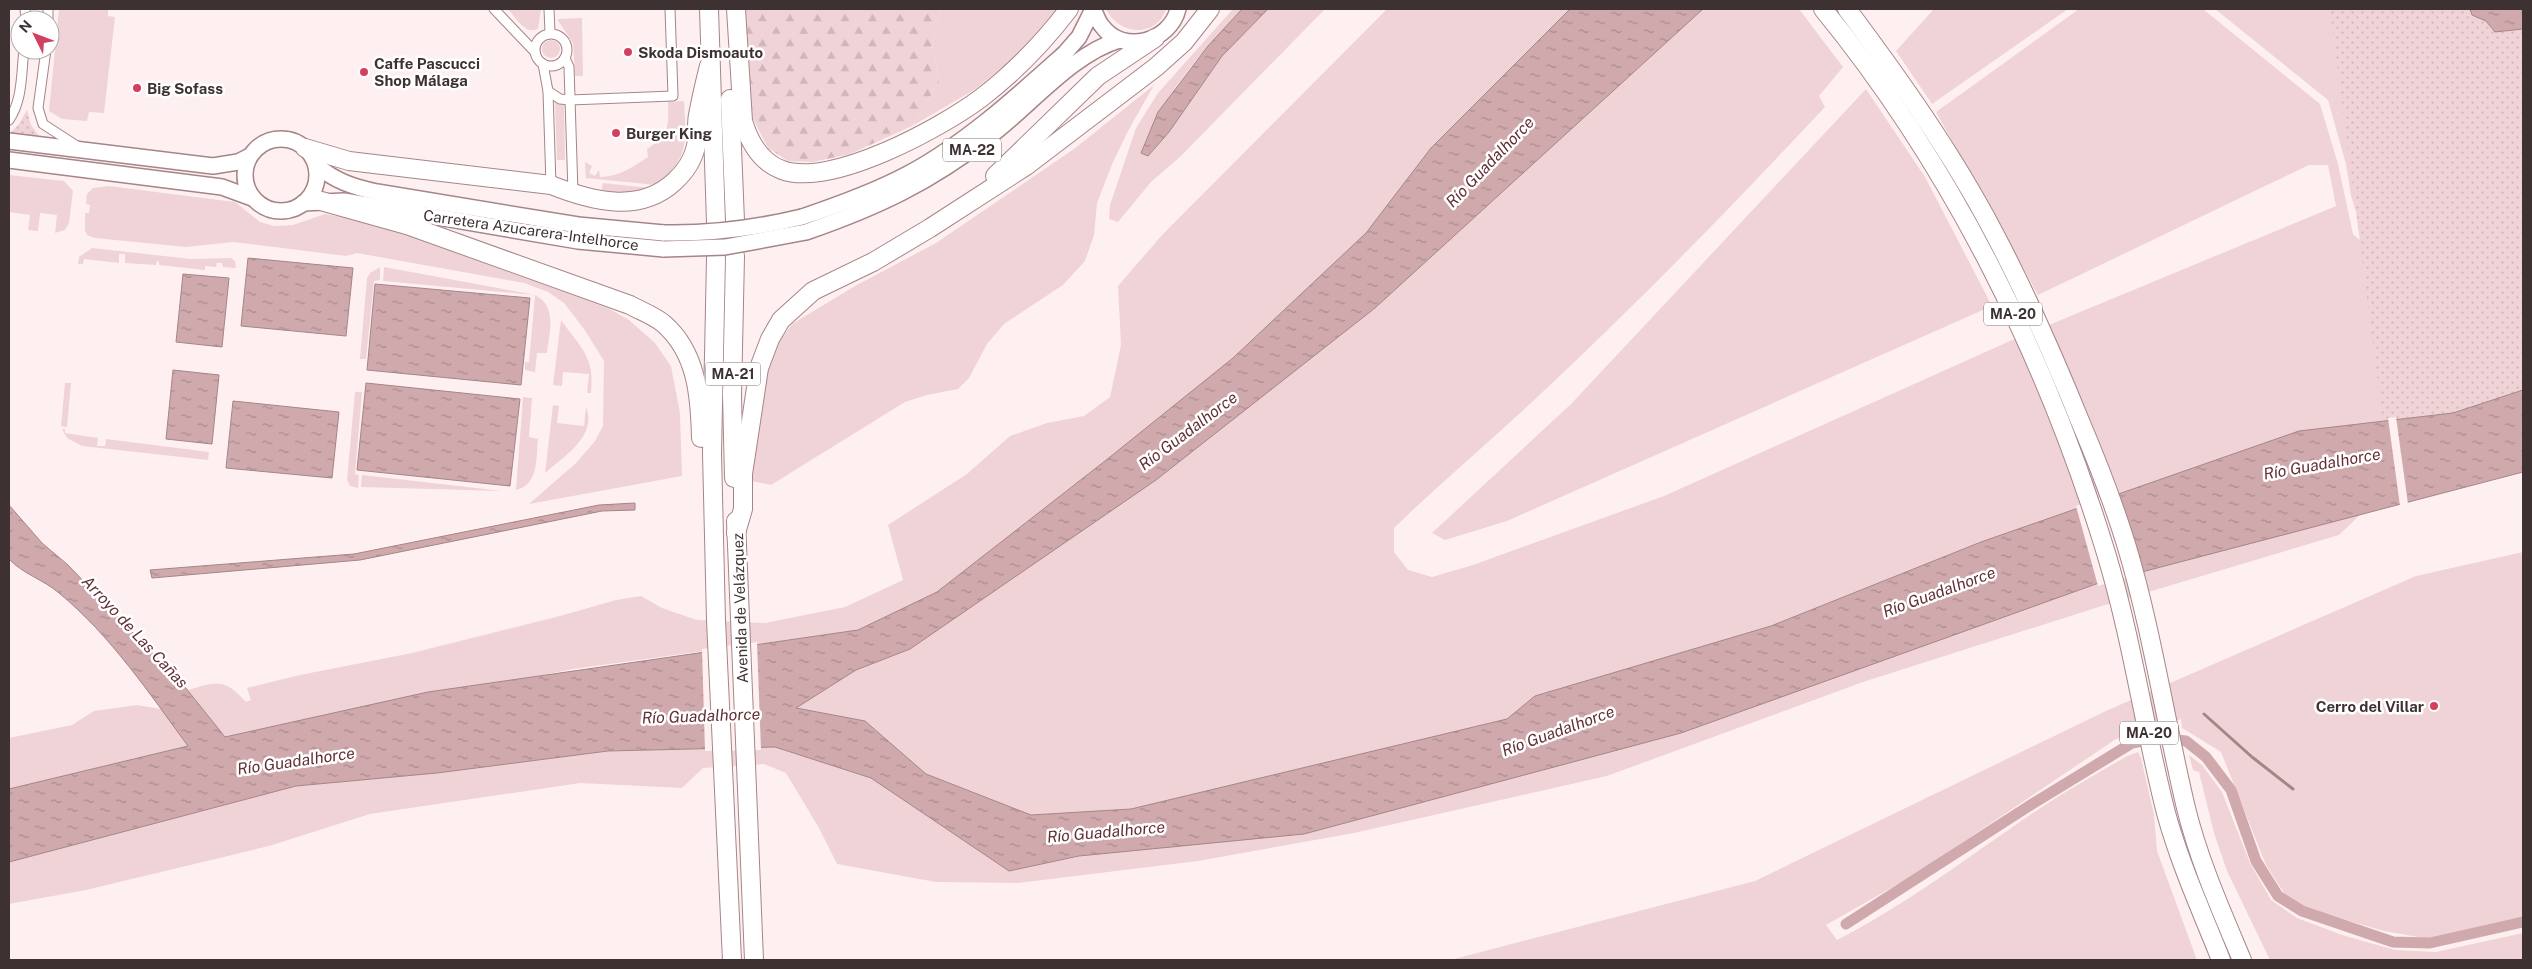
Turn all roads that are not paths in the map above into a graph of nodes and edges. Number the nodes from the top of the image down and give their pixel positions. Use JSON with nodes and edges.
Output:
{"nodes":[{"id":1,"x":494,"y":9,"type":"edge"},
{"id":2,"x":549,"y":9,"type":"edge"},
{"id":3,"x":670,"y":9,"type":"edge"},
{"id":4,"x":708,"y":9,"type":"edge"},
{"id":5,"x":728,"y":9,"type":"edge"},
{"id":6,"x":736,"y":9,"type":"edge"},
{"id":7,"x":1069,"y":9,"type":"edge"},
{"id":8,"x":1094,"y":9,"type":"edge"},
{"id":9,"x":1178,"y":9,"type":"edge"},
{"id":10,"x":1210,"y":9,"type":"edge"},
{"id":11,"x":1823,"y":9,"type":"edge"},
{"id":12,"x":1847,"y":9,"type":"edge"},
{"id":13,"x":550,"y":33,"type":"junction"},
{"id":14,"x":1155,"y":38,"type":"junction"},
{"id":15,"x":1119,"y":40,"type":"junction"},
{"id":16,"x":535,"y":52,"type":"junction"},
{"id":17,"x":565,"y":58,"type":"junction"},
{"id":18,"x":23,"y":60,"type":"edge"},
{"id":19,"x":45,"y":60,"type":"edge"},
{"id":20,"x":543,"y":64,"type":"junction"},
{"id":21,"x":709,"y":66,"type":"junction"},
{"id":22,"x":548,"y":91,"type":"junction"},
{"id":23,"x":570,"y":100,"type":"junction"},
{"id":24,"x":9,"y":120,"type":"edge"},
{"id":25,"x":9,"y":141,"type":"edge"},
{"id":26,"x":305,"y":148,"type":"junction"},
{"id":27,"x":82,"y":149,"type":"junction"},
{"id":28,"x":250,"y":156,"type":"junction"},
{"id":29,"x":9,"y":160,"type":"edge"},
{"id":30,"x":316,"y":165,"type":"junction"},
{"id":31,"x":551,"y":185,"type":"junction"},
{"id":32,"x":573,"y":193,"type":"junction"},
{"id":33,"x":252,"y":198,"type":"junction"},
{"id":34,"x":312,"y":202,"type":"junction"},
{"id":35,"x":725,"y":225,"type":"junction"},
{"id":36,"x":930,"y":228,"type":"junction"},
{"id":37,"x":664,"y":241,"type":"junction"},
{"id":38,"x":725,"y":254,"type":"junction"},
{"id":39,"x":739,"y":491,"type":"junction"},
{"id":40,"x":708,"y":492,"type":"junction"},
{"id":41,"x":2212,"y":936,"type":"junction"},
{"id":42,"x":2232,"y":936,"type":"junction"},
{"id":43,"x":732,"y":960,"type":"edge"},
{"id":44,"x":754,"y":960,"type":"edge"},
{"id":45,"x":2213,"y":960,"type":"edge"},
{"id":46,"x":2221,"y":960,"type":"edge"},
{"id":47,"x":2242,"y":960,"type":"edge"},
{"id":48,"x":2251,"y":960,"type":"edge"}],
"edges":[{"from":1,"to":16,"type":"street"},
{"from":2,"to":13,"type":"street"},
{"from":3,"to":23,"type":"street"},
{"from":4,"to":21,"type":"highway"},
{"from":5,"to":35,"type":"highway"},
{"from":6,"to":7,"type":"highway"},
{"from":8,"to":15,"type":"main road","number":"MA-22"},
{"from":8,"to":35,"type":"main road","name":"Carretera Azucarera-Intelhorce","number":"MA-22","bridge":true},
{"from":9,"to":14,"type":"main road"},
{"from":10,"to":36,"type":"highway"},
{"from":11,"to":41,"type":"highway","number":"MA-20"},
{"from":12,"to":42,"type":"highway","number":"MA-20"},
{"from":13,"to":16,"type":"street"},
{"from":13,"to":17,"type":"street"},
{"from":14,"to":15,"type":"main road","number":"MA-22"},
{"from":14,"to":36,"type":"highway"},
{"from":15,"to":38,"type":"main road","name":"Carretera Azucarera-Intelhorce","number":"MA-22","bridge":true},
{"from":16,"to":20,"type":"street"},
{"from":17,"to":20,"type":"street"},
{"from":17,"to":23,"type":"street"},
{"from":18,"to":24,"type":"street"},
{"from":19,"to":27,"type":"street"},
{"from":20,"to":22,"type":"street"},
{"from":21,"to":32,"type":"highway"},
{"from":21,"to":35,"type":"highway"},
{"from":22,"to":23,"type":"street"},
{"from":22,"to":31,"type":"street"},
{"from":23,"to":32,"type":"street"},
{"from":25,"to":27,"type":"main road"},
{"from":26,"to":28,"type":"main road"},
{"from":26,"to":30,"type":"main road"},
{"from":26,"to":31,"type":"highway"},
{"from":27,"to":28,"type":"main road"},
{"from":28,"to":33,"type":"main road"},
{"from":29,"to":33,"type":"main road"},
{"from":30,"to":34,"type":"main road"},
{"from":30,"to":37,"type":"main road","name":"Carretera Azucarera-Intelhorce"},
{"from":31,"to":32,"type":"highway"},
{"from":33,"to":34,"type":"main road"},
{"from":34,"to":37,"type":"main road","name":"Carretera Azucarera-Intelhorce"},
{"from":34,"to":40,"type":"highway"},
{"from":35,"to":37,"type":"main road","name":"Carretera Azucarera-Intelhorce","bridge":true},
{"from":36,"to":39,"type":"highway"},
{"from":37,"to":38,"type":"main road","name":"Carretera Azucarera-Intelhorce","bridge":true},
{"from":38,"to":39,"type":"highway","number":"MA-21"},
{"from":38,"to":40,"type":"highway","name":"Avenida de Velázquez","number":"MA-21"},
{"from":39,"to":44,"type":"highway","name":"Avenida de Velázquez"},
{"from":40,"to":43,"type":"highway","name":"Avenida de Velázquez","number":"MA-21"},
{"from":41,"to":45,"type":"highway"},
{"from":41,"to":46,"type":"highway","number":"MA-20"},
{"from":42,"to":47,"type":"highway","number":"MA-20"},
{"from":42,"to":48,"type":"highway"}]}
